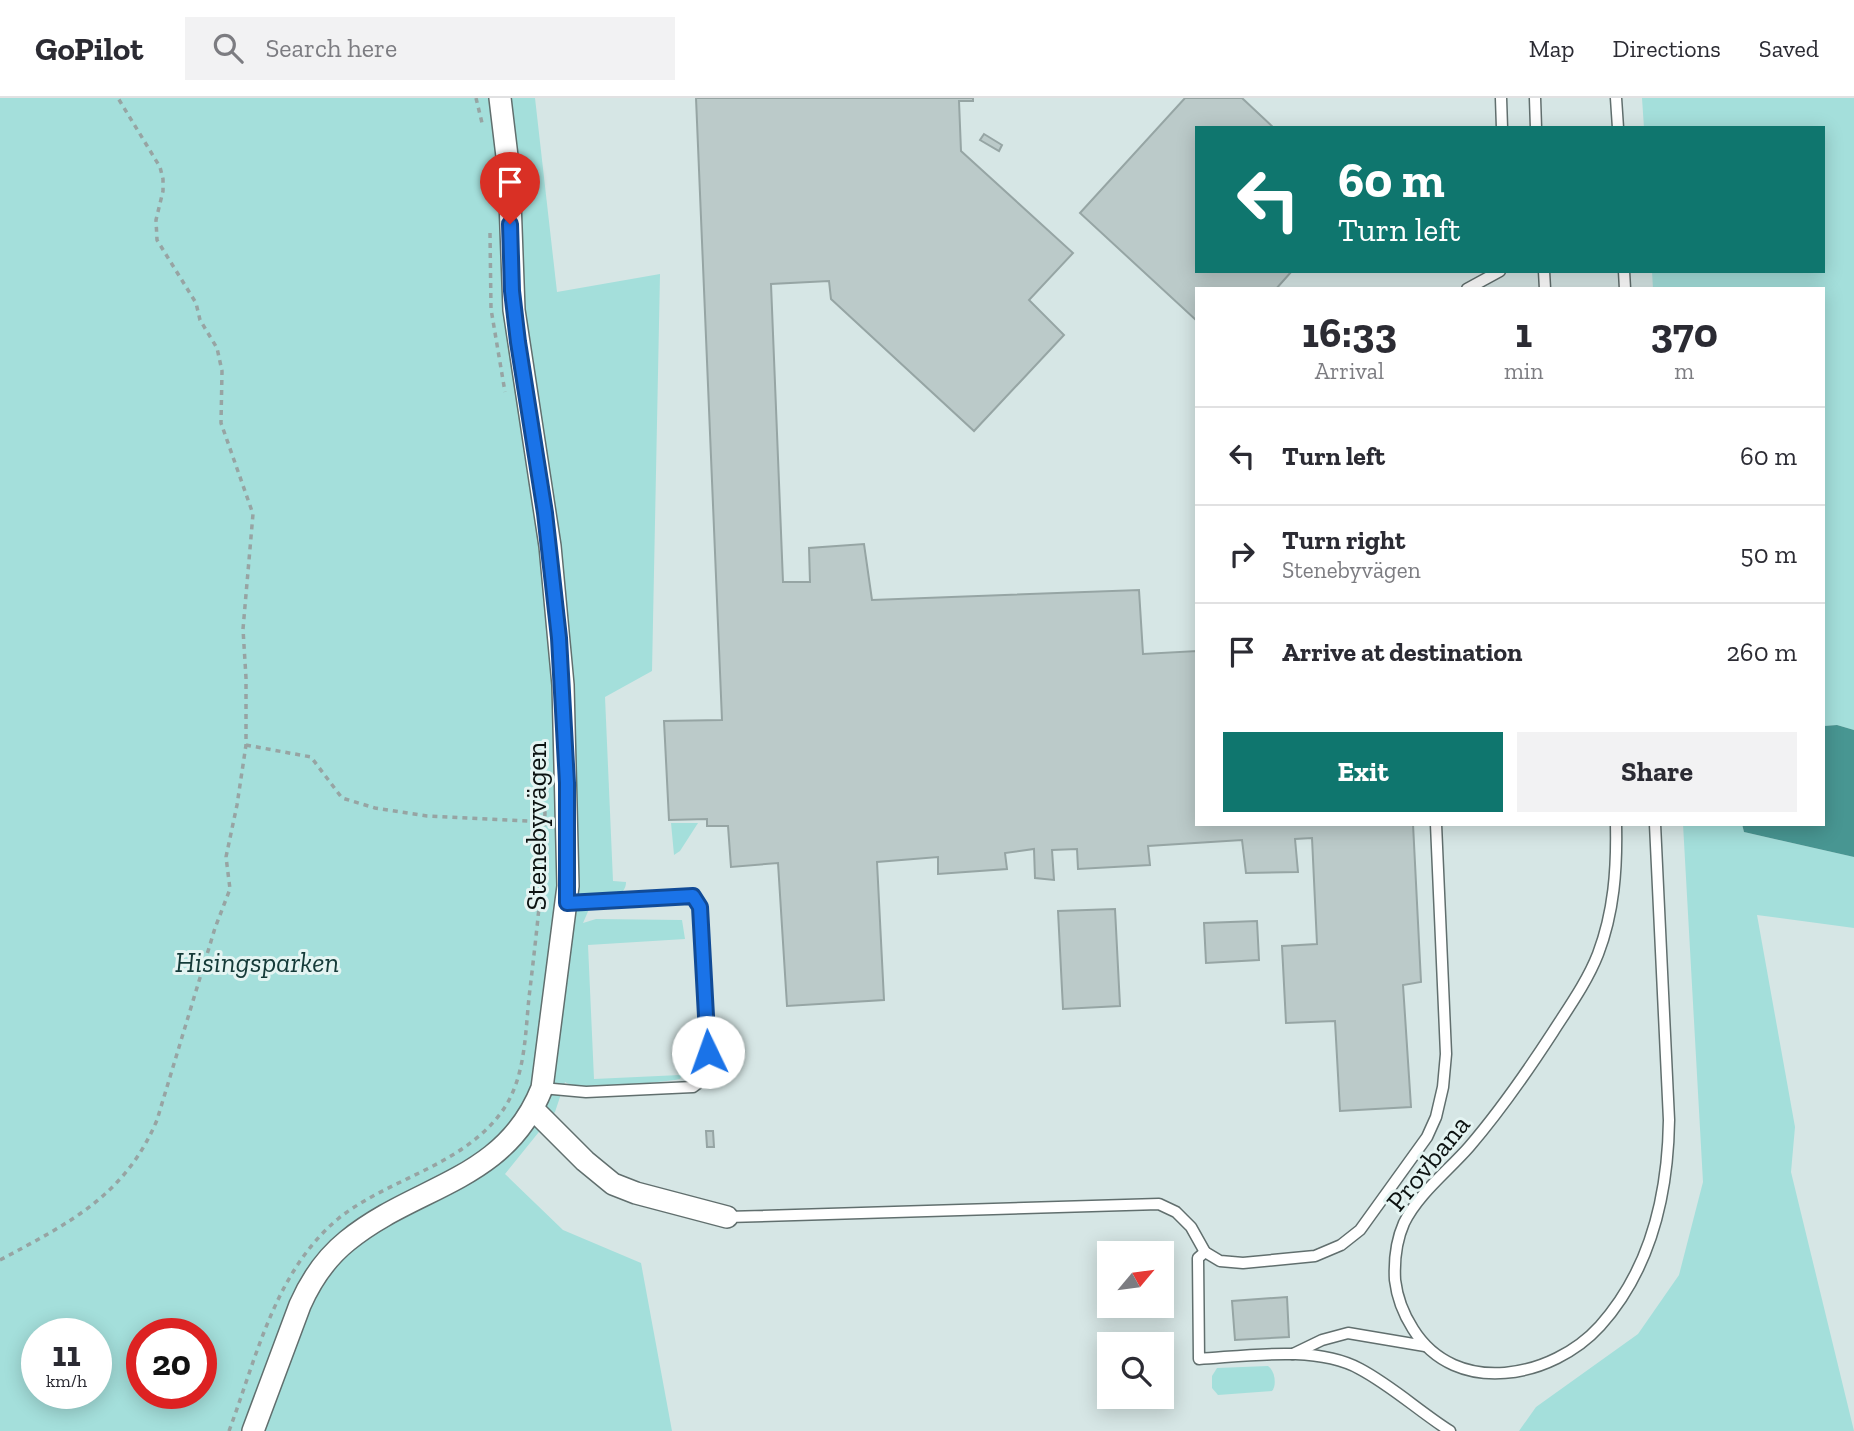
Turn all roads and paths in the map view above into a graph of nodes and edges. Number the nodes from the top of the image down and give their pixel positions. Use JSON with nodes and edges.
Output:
{"nodes":[{"id":1,"x":118,"y":98,"type":"edge"},
{"id":2,"x":476,"y":98,"type":"edge"},
{"id":3,"x":500,"y":98,"type":"edge"},
{"id":4,"x":1500,"y":98,"type":"edge"},
{"id":5,"x":1535,"y":98,"type":"edge"},
{"id":6,"x":1616,"y":98,"type":"edge"},
{"id":7,"x":1502,"y":126,"type":"edge"},
{"id":8,"x":1536,"y":126,"type":"edge"},
{"id":9,"x":1618,"y":126,"type":"edge"},
{"id":10,"x":484,"y":132,"type":"dead end"},
{"id":11,"x":490,"y":229,"type":"dead end"},
{"id":12,"x":1496,"y":273,"type":"edge"},
{"id":13,"x":1471,"y":287,"type":"edge"},
{"id":14,"x":506,"y":399,"type":"dead end"},
{"id":15,"x":246,"y":745,"type":"junction"},
{"id":16,"x":545,"y":799,"type":"dead end"},
{"id":17,"x":545,"y":822,"type":"junction"},
{"id":18,"x":1436,"y":826,"type":"edge"},
{"id":19,"x":1616,"y":826,"type":"edge"},
{"id":20,"x":1655,"y":826,"type":"edge"},
{"id":21,"x":567,"y":903,"type":"junction"},
{"id":22,"x":542,"y":1088,"type":"junction"},
{"id":23,"x":533,"y":1109,"type":"junction"},
{"id":24,"x":727,"y":1217,"type":"joint"},
{"id":25,"x":1205,"y":1252,"type":"junction"},
{"id":26,"x":0,"y":1260,"type":"edge"},
{"id":27,"x":1425,"y":1346,"type":"junction"},
{"id":28,"x":1293,"y":1354,"type":"junction"},
{"id":29,"x":229,"y":1431,"type":"edge"},
{"id":30,"x":253,"y":1431,"type":"edge"},
{"id":31,"x":1450,"y":1431,"type":"edge"}],
"edges":[{"from":1,"to":15,"type":"path"},
{"from":2,"to":10,"type":"path"},
{"from":3,"to":21,"type":"street","name":"Stenebyvägen"},
{"from":4,"to":7,"type":"lane"},
{"from":5,"to":8,"type":"lane"},
{"from":6,"to":9,"type":"lane"},
{"from":11,"to":14,"type":"path"},
{"from":12,"to":13,"type":"lane"},
{"from":15,"to":17,"type":"path"},
{"from":15,"to":26,"type":"path"},
{"from":16,"to":17,"type":"path"},
{"from":17,"to":29,"type":"path"},
{"from":18,"to":25,"type":"lane"},
{"from":19,"to":27,"type":"lane","name":"Provbana"},
{"from":20,"to":27,"type":"lane","name":"Provbana"},
{"from":21,"to":22,"type":"street","name":"Stenebyvägen"},
{"from":21,"to":22,"type":"lane"},
{"from":22,"to":23,"type":"street","name":"Stenebyvägen"},
{"from":23,"to":24,"type":"street"},
{"from":23,"to":30,"type":"street","name":"Stenebyvägen"},
{"from":24,"to":25,"type":"lane"},
{"from":25,"to":28,"type":"lane"},
{"from":27,"to":28,"type":"lane"},
{"from":28,"to":31,"type":"lane"}]}
